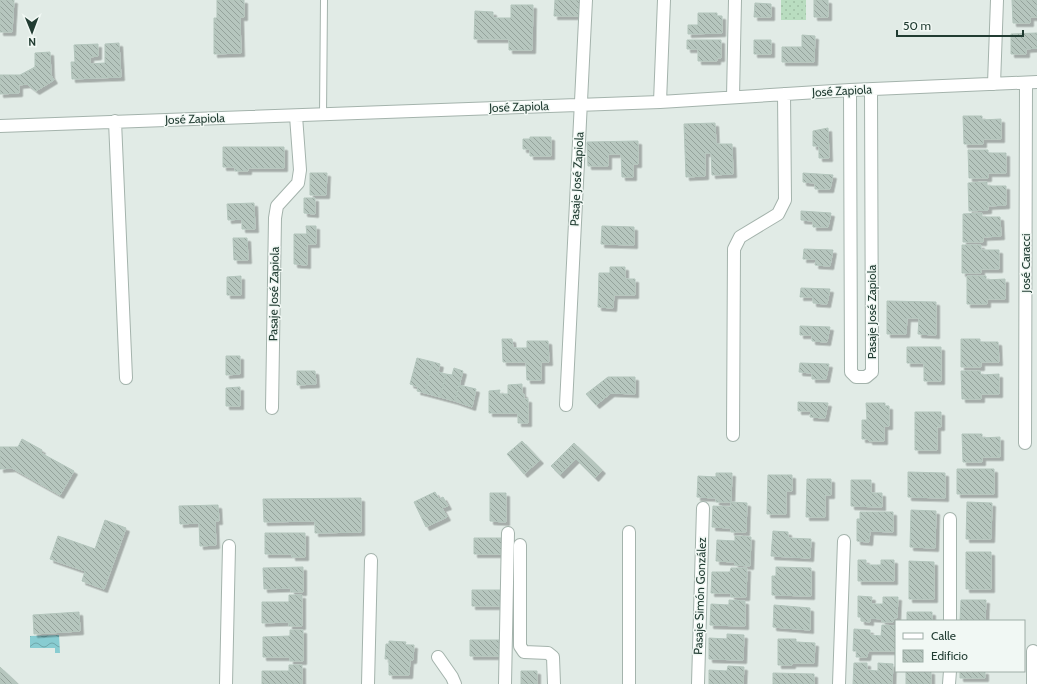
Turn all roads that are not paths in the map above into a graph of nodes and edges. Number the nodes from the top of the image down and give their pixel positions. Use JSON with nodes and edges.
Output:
{"nodes":[{"id":1,"x":324,"y":0,"type":"edge"},
{"id":2,"x":586,"y":0,"type":"edge"},
{"id":3,"x":664,"y":0,"type":"edge"},
{"id":4,"x":735,"y":0,"type":"edge"},
{"id":5,"x":997,"y":0,"type":"edge"},
{"id":6,"x":1032,"y":82,"type":"edge"},
{"id":7,"x":994,"y":84,"type":"junction"},
{"id":8,"x":850,"y":90,"type":"junction"},
{"id":9,"x":871,"y":90,"type":"junction"},
{"id":10,"x":784,"y":94,"type":"junction"},
{"id":11,"x":733,"y":97,"type":"junction"},
{"id":12,"x":660,"y":102,"type":"junction"},
{"id":13,"x":581,"y":105,"type":"junction"},
{"id":14,"x":323,"y":115,"type":"junction"},
{"id":15,"x":296,"y":116,"type":"junction"},
{"id":16,"x":115,"y":121,"type":"junction"},
{"id":17,"x":0,"y":126,"type":"edge"},
{"id":18,"x":126,"y":378,"type":"dead end"},
{"id":19,"x":566,"y":405,"type":"dead end"},
{"id":20,"x":272,"y":408,"type":"dead end"},
{"id":21,"x":733,"y":435,"type":"dead end"},
{"id":22,"x":1025,"y":443,"type":"dead end"},
{"id":23,"x":703,"y":508,"type":"dead end"},
{"id":24,"x":950,"y":520,"type":"dead end"},
{"id":25,"x":629,"y":532,"type":"dead end"},
{"id":26,"x":508,"y":533,"type":"dead end"},
{"id":27,"x":844,"y":541,"type":"dead end"},
{"id":28,"x":520,"y":544,"type":"dead end"},
{"id":29,"x":229,"y":546,"type":"dead end"},
{"id":30,"x":371,"y":560,"type":"dead end"},
{"id":31,"x":950,"y":620,"type":"edge"},
{"id":32,"x":1033,"y":651,"type":"dead end"},
{"id":33,"x":438,"y":657,"type":"dead end"},
{"id":34,"x":950,"y":672,"type":"edge"},
{"id":35,"x":226,"y":684,"type":"edge"},
{"id":36,"x":368,"y":684,"type":"edge"},
{"id":37,"x":455,"y":684,"type":"edge"},
{"id":38,"x":505,"y":684,"type":"edge"},
{"id":39,"x":554,"y":684,"type":"edge"},
{"id":40,"x":629,"y":684,"type":"edge"},
{"id":41,"x":698,"y":684,"type":"edge"},
{"id":42,"x":839,"y":684,"type":"edge"},
{"id":43,"x":950,"y":684,"type":"edge"},
{"id":44,"x":1033,"y":684,"type":"edge"}],
"edges":[{"from":1,"to":14,"type":"lane"},
{"from":2,"to":13,"type":"street","name":"Pasaje José Zapiola"},
{"from":3,"to":12,"type":"street"},
{"from":4,"to":11,"type":"street"},
{"from":5,"to":7,"type":"street"},
{"from":6,"to":7,"type":"street","name":"José Zapiola"},
{"from":6,"to":22,"type":"street","name":"José Caracci"},
{"from":7,"to":9,"type":"street","name":"José Zapiola"},
{"from":8,"to":9,"type":"street","name":"José Zapiola"},
{"from":8,"to":9,"type":"street","name":"Pasaje José Zapiola"},
{"from":8,"to":10,"type":"street","name":"José Zapiola"},
{"from":10,"to":11,"type":"street","name":"José Zapiola"},
{"from":10,"to":21,"type":"street"},
{"from":11,"to":12,"type":"street","name":"José Zapiola"},
{"from":12,"to":13,"type":"street","name":"José Zapiola"},
{"from":13,"to":14,"type":"street","name":"José Zapiola"},
{"from":13,"to":19,"type":"street","name":"Pasaje José Zapiola"},
{"from":14,"to":15,"type":"street","name":"José Zapiola"},
{"from":15,"to":16,"type":"street","name":"José Zapiola"},
{"from":15,"to":20,"type":"street","name":"Pasaje José Zapiola"},
{"from":16,"to":17,"type":"street","name":"José Zapiola"},
{"from":16,"to":18,"type":"street"},
{"from":23,"to":41,"type":"street","name":"Pasaje Simón González"},
{"from":24,"to":31,"type":"street"},
{"from":25,"to":40,"type":"street"},
{"from":26,"to":38,"type":"street"},
{"from":27,"to":42,"type":"street"},
{"from":28,"to":39,"type":"street"},
{"from":29,"to":35,"type":"street"},
{"from":30,"to":36,"type":"street"},
{"from":32,"to":44,"type":"street"},
{"from":33,"to":37,"type":"street"},
{"from":34,"to":43,"type":"street"}]}
